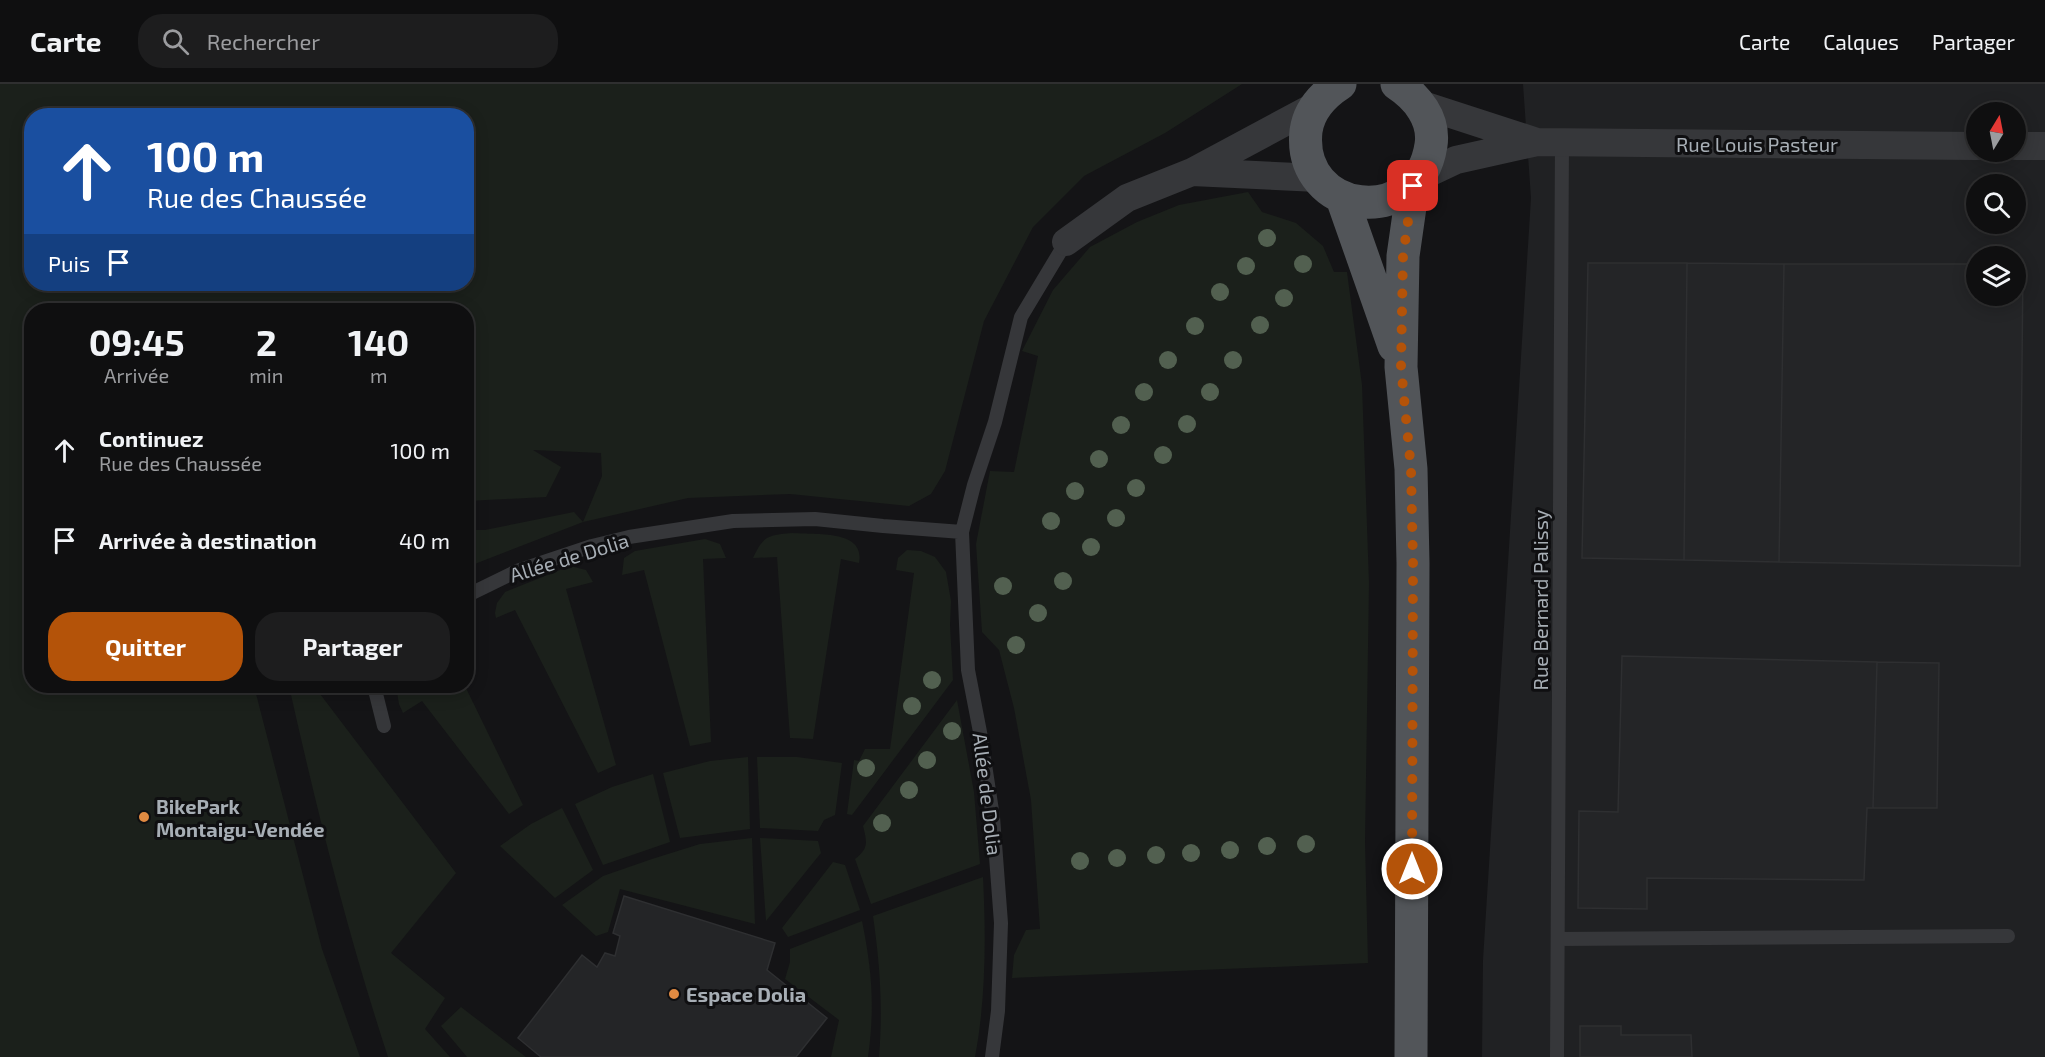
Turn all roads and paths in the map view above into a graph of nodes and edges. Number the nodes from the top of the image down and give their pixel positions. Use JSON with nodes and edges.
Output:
{"nodes":[{"id":1,"x":1340,"y":84,"type":"edge"},
{"id":2,"x":1408,"y":91,"type":"edge"},
{"id":3,"x":1315,"y":106,"type":"junction"},
{"id":4,"x":1549,"y":142,"type":"junction"},
{"id":5,"x":1966,"y":146,"type":"edge"},
{"id":6,"x":2026,"y":146,"type":"edge"},
{"id":7,"x":2045,"y":146,"type":"edge"},
{"id":8,"x":1192,"y":172,"type":"junction"},
{"id":9,"x":1317,"y":178,"type":"junction"},
{"id":10,"x":1416,"y":181,"type":"junction"},
{"id":11,"x":1342,"y":198,"type":"junction"},
{"id":12,"x":1065,"y":242,"type":"joint"},
{"id":13,"x":1401,"y":367,"type":"junction"},
{"id":14,"x":962,"y":532,"type":"junction"},
{"id":15,"x":474,"y":592,"type":"edge"},
{"id":16,"x":376,"y":693,"type":"edge"},
{"id":17,"x":384,"y":726,"type":"dead end"},
{"id":18,"x":2008,"y":936,"type":"dead end"},
{"id":19,"x":1558,"y":939,"type":"junction"},
{"id":20,"x":992,"y":1057,"type":"edge"},
{"id":21,"x":1411,"y":1057,"type":"edge"},
{"id":22,"x":1557,"y":1057,"type":"edge"}],
"edges":[{"from":1,"to":3,"type":"main road"},
{"from":2,"to":4,"type":"street","name":"Rue Louis Pasteur"},
{"from":2,"to":10,"type":"main road"},
{"from":3,"to":8,"type":"street","name":"Allée de Dolia"},
{"from":3,"to":9,"type":"main road"},
{"from":4,"to":5,"type":"street","name":"Rue Louis Pasteur"},
{"from":4,"to":10,"type":"street","name":"Rue Louis Pasteur"},
{"from":4,"to":19,"type":"lane","name":"Rue Bernard Palissy"},
{"from":6,"to":7,"type":"street"},
{"from":8,"to":9,"type":"street","name":"Allée de Dolia"},
{"from":8,"to":12,"type":"street","name":"Allée de Dolia"},
{"from":9,"to":11,"type":"main road"},
{"from":10,"to":11,"type":"main road"},
{"from":10,"to":13,"type":"main road"},
{"from":11,"to":13,"type":"main road"},
{"from":12,"to":14,"type":"lane","name":"Allée de Dolia"},
{"from":13,"to":21,"type":"main road"},
{"from":14,"to":15,"type":"lane","name":"Allée de Dolia"},
{"from":14,"to":20,"type":"lane","name":"Allée de Dolia"},
{"from":16,"to":17,"type":"lane"},
{"from":18,"to":19,"type":"lane"},
{"from":19,"to":22,"type":"lane","name":"Rue Bernard Palissy"}]}
